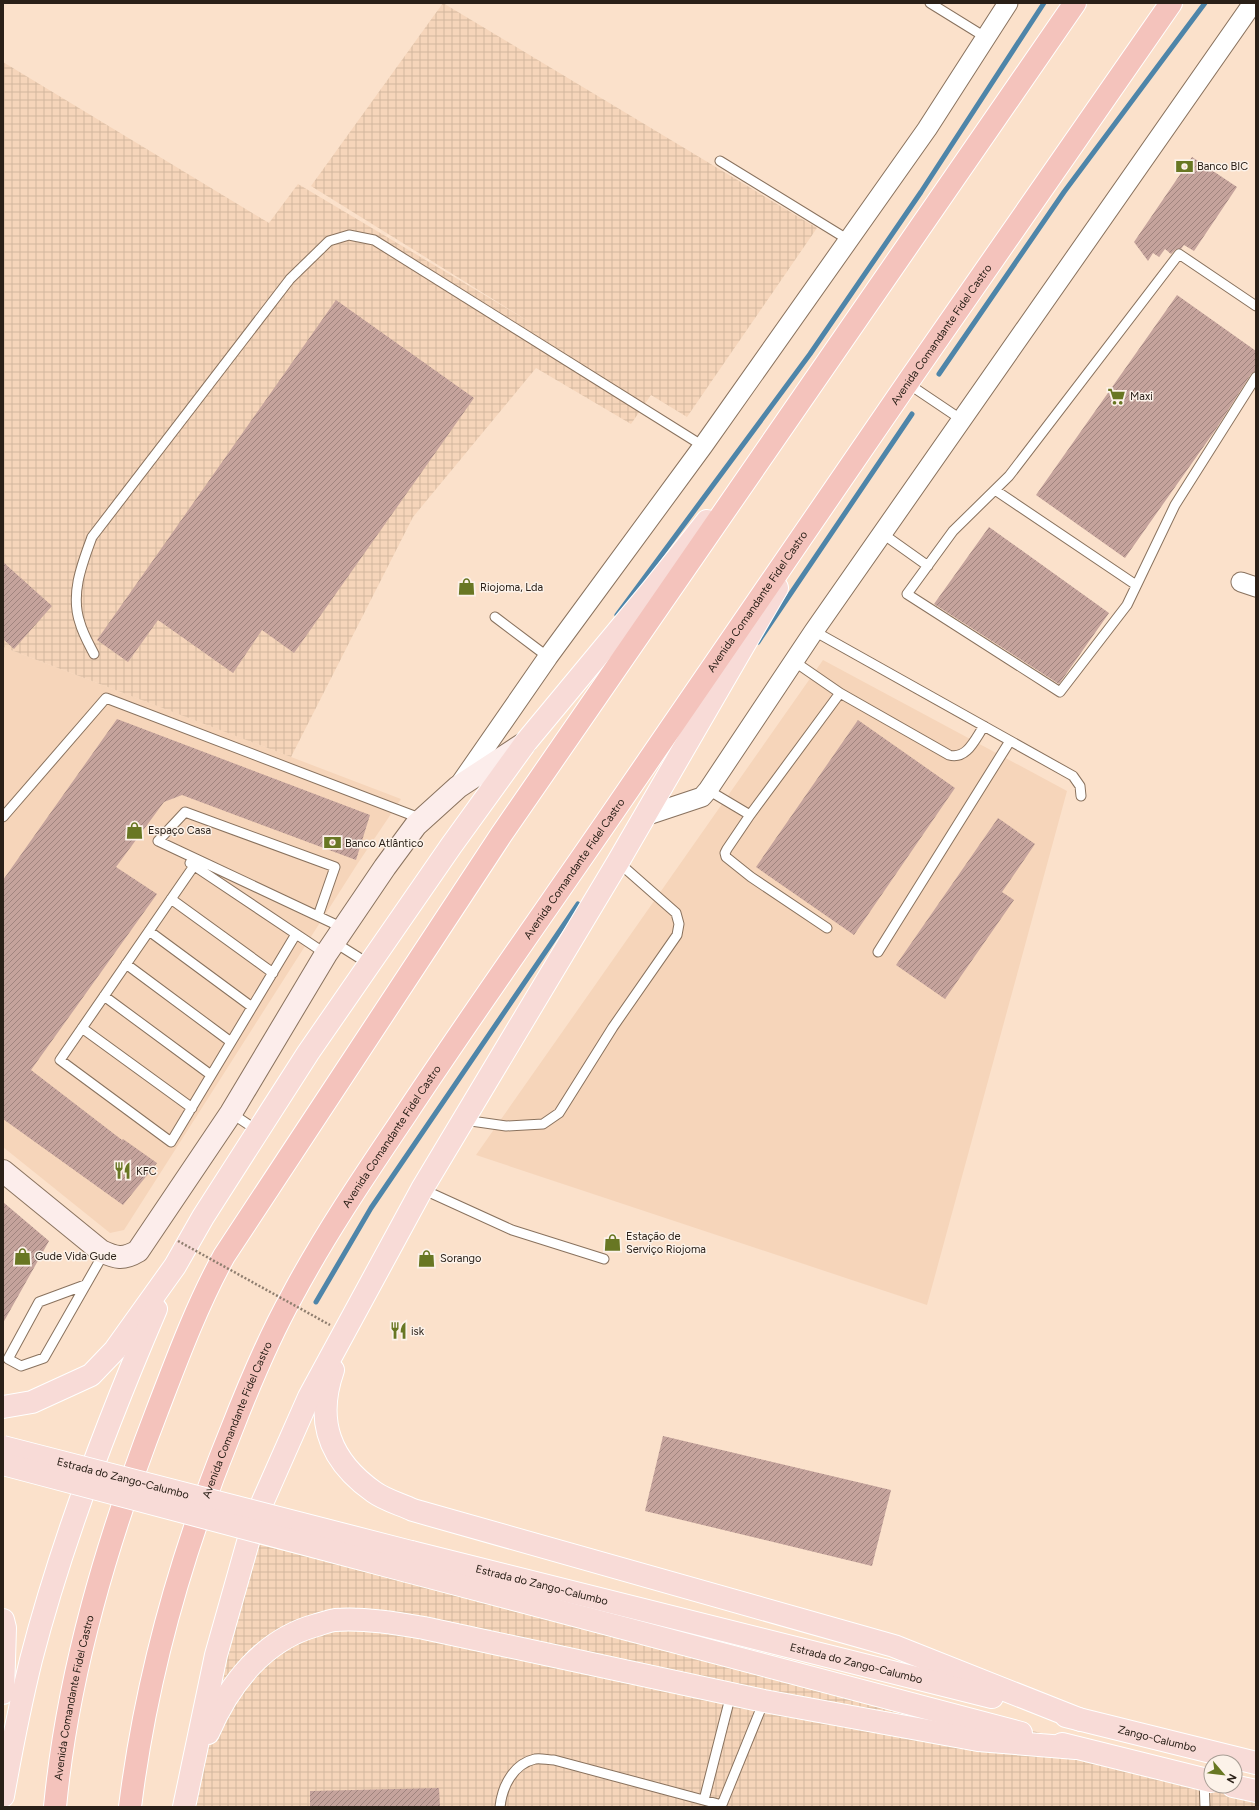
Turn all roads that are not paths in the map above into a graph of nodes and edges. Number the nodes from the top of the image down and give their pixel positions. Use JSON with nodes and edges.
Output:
{"nodes":[{"id":1,"x":930,"y":3,"type":"edge"},
{"id":2,"x":1008,"y":3,"type":"edge"},
{"id":3,"x":1076,"y":3,"type":"edge"},
{"id":4,"x":1171,"y":3,"type":"edge"},
{"id":5,"x":1253,"y":3,"type":"edge"},
{"id":6,"x":985,"y":37,"type":"junction"},
{"id":7,"x":720,"y":161,"type":"dead end"},
{"id":8,"x":847,"y":240,"type":"junction"},
{"id":9,"x":1256,"y":306,"type":"edge"},
{"id":10,"x":1256,"y":377,"type":"edge"},
{"id":11,"x":907,"y":383,"type":"junction"},
{"id":12,"x":786,"y":420,"type":"junction"},
{"id":13,"x":962,"y":420,"type":"junction"},
{"id":14,"x":703,"y":446,"type":"junction"},
{"id":15,"x":852,"y":461,"type":"junction"},
{"id":16,"x":994,"y":490,"type":"junction"},
{"id":17,"x":883,"y":534,"type":"junction"},
{"id":18,"x":928,"y":566,"type":"junction"},
{"id":19,"x":1136,"y":585,"type":"junction"},
{"id":20,"x":495,"y":617,"type":"dead end"},
{"id":21,"x":814,"y":631,"type":"junction"},
{"id":22,"x":94,"y":654,"type":"dead end"},
{"id":23,"x":548,"y":657,"type":"junction"},
{"id":24,"x":795,"y":662,"type":"junction"},
{"id":25,"x":840,"y":692,"type":"junction"},
{"id":26,"x":984,"y":726,"type":"junction"},
{"id":27,"x":1010,"y":741,"type":"junction"},
{"id":28,"x":526,"y":742,"type":"junction"},
{"id":29,"x":458,"y":787,"type":"junction"},
{"id":30,"x":708,"y":790,"type":"junction"},
{"id":31,"x":1081,"y":796,"type":"dead end"},
{"id":32,"x":750,"y":814,"type":"junction"},
{"id":33,"x":3,"y":816,"type":"edge"},
{"id":34,"x":644,"y":816,"type":"junction"},
{"id":35,"x":423,"y":819,"type":"junction"},
{"id":36,"x":618,"y":862,"type":"junction"},
{"id":37,"x":196,"y":863,"type":"junction"},
{"id":38,"x":172,"y":899,"type":"junction"},
{"id":39,"x":318,"y":916,"type":"junction"},
{"id":40,"x":827,"y":928,"type":"dead end"},
{"id":41,"x":149,"y":931,"type":"junction"},
{"id":42,"x":296,"y":934,"type":"junction"},
{"id":43,"x":335,"y":941,"type":"junction"},
{"id":44,"x":878,"y":952,"type":"dead end"},
{"id":45,"x":126,"y":964,"type":"junction"},
{"id":46,"x":370,"y":964,"type":"junction"},
{"id":47,"x":273,"y":973,"type":"junction"},
{"id":48,"x":104,"y":996,"type":"junction"},
{"id":49,"x":252,"y":1007,"type":"junction"},
{"id":50,"x":82,"y":1028,"type":"junction"},
{"id":51,"x":232,"y":1042,"type":"junction"},
{"id":52,"x":211,"y":1075,"type":"junction"},
{"id":53,"x":192,"y":1108,"type":"junction"},
{"id":54,"x":231,"y":1113,"type":"junction"},
{"id":55,"x":464,"y":1120,"type":"junction"},
{"id":56,"x":258,"y":1131,"type":"junction"},
{"id":57,"x":3,"y":1171,"type":"edge"},
{"id":58,"x":422,"y":1189,"type":"junction"},
{"id":59,"x":104,"y":1253,"type":"junction"},
{"id":60,"x":604,"y":1259,"type":"dead end"},
{"id":61,"x":175,"y":1266,"type":"junction"},
{"id":62,"x":85,"y":1285,"type":"junction"},
{"id":63,"x":366,"y":1290,"type":"junction"},
{"id":64,"x":3,"y":1406,"type":"edge"},
{"id":65,"x":3,"y":1447,"type":"edge"},
{"id":66,"x":3,"y":1464,"type":"edge"},
{"id":67,"x":409,"y":1562,"type":"junction"},
{"id":68,"x":3,"y":1620,"type":"edge"},
{"id":69,"x":3,"y":1693,"type":"edge"},
{"id":70,"x":731,"y":1694,"type":"junction"},
{"id":71,"x":764,"y":1701,"type":"junction"},
{"id":72,"x":1081,"y":1720,"type":"junction"},
{"id":73,"x":1076,"y":1748,"type":"junction"},
{"id":74,"x":1256,"y":1763,"type":"edge"},
{"id":75,"x":190,"y":1774,"type":"junction"},
{"id":76,"x":1203,"y":1779,"type":"edge"},
{"id":77,"x":1243,"y":1788,"type":"edge"},
{"id":78,"x":1256,"y":1791,"type":"edge"},
{"id":79,"x":1206,"y":1794,"type":"edge"},
{"id":80,"x":3,"y":1796,"type":"edge"},
{"id":81,"x":704,"y":1800,"type":"junction"},
{"id":82,"x":722,"y":1806,"type":"edge"},
{"id":83,"x":55,"y":1807,"type":"edge"},
{"id":84,"x":130,"y":1807,"type":"edge"},
{"id":85,"x":184,"y":1807,"type":"edge"},
{"id":86,"x":500,"y":1807,"type":"edge"},
{"id":87,"x":1205,"y":1807,"type":"edge"}],
"edges":[{"from":1,"to":6,"type":"lane"},
{"from":2,"to":6,"type":"street"},
{"from":3,"to":12,"type":"highway","name":"Avenida Comandante Fidel Castro"},
{"from":4,"to":11,"type":"highway","name":"Avenida Comandante Fidel Castro"},
{"from":5,"to":13,"type":"street"},
{"from":6,"to":8,"type":"street"},
{"from":7,"to":8,"type":"lane"},
{"from":8,"to":14,"type":"street"},
{"from":9,"to":16,"type":"lane"},
{"from":10,"to":19,"type":"lane"},
{"from":11,"to":13,"type":"lane"},
{"from":11,"to":15,"type":"highway","name":"Avenida Comandante Fidel Castro"},
{"from":12,"to":28,"type":"main road"},
{"from":12,"to":83,"type":"highway","name":"Avenida Comandante Fidel Castro"},
{"from":13,"to":17,"type":"street"},
{"from":14,"to":22,"type":"lane"},
{"from":14,"to":23,"type":"street"},
{"from":15,"to":34,"type":"main road"},
{"from":15,"to":84,"type":"highway","name":"Avenida Comandante Fidel Castro"},
{"from":16,"to":18,"type":"lane"},
{"from":16,"to":19,"type":"lane"},
{"from":17,"to":18,"type":"lane"},
{"from":17,"to":21,"type":"street"},
{"from":18,"to":19,"type":"lane"},
{"from":20,"to":23,"type":"lane"},
{"from":21,"to":24,"type":"street"},
{"from":21,"to":26,"type":"lane"},
{"from":23,"to":29,"type":"street"},
{"from":24,"to":25,"type":"lane"},
{"from":24,"to":30,"type":"street"},
{"from":25,"to":26,"type":"lane"},
{"from":25,"to":32,"type":"lane"},
{"from":26,"to":27,"type":"lane"},
{"from":27,"to":31,"type":"lane"},
{"from":27,"to":44,"type":"lane"},
{"from":28,"to":29,"type":"street"},
{"from":28,"to":46,"type":"main road"},
{"from":29,"to":35,"type":"street"},
{"from":30,"to":32,"type":"lane"},
{"from":30,"to":34,"type":"street"},
{"from":32,"to":40,"type":"lane"},
{"from":33,"to":35,"type":"lane"},
{"from":34,"to":36,"type":"main road"},
{"from":35,"to":43,"type":"street"},
{"from":36,"to":55,"type":"main road"},
{"from":36,"to":55,"type":"lane"},
{"from":37,"to":38,"type":"lane"},
{"from":37,"to":39,"type":"lane"},
{"from":37,"to":39,"type":"lane"},
{"from":37,"to":42,"type":"lane"},
{"from":38,"to":41,"type":"lane"},
{"from":38,"to":47,"type":"lane"},
{"from":39,"to":43,"type":"lane"},
{"from":41,"to":45,"type":"lane"},
{"from":41,"to":49,"type":"lane"},
{"from":42,"to":43,"type":"lane"},
{"from":42,"to":47,"type":"lane"},
{"from":43,"to":46,"type":"lane"},
{"from":43,"to":54,"type":"street"},
{"from":45,"to":48,"type":"lane"},
{"from":45,"to":51,"type":"lane"},
{"from":46,"to":56,"type":"main road"},
{"from":47,"to":49,"type":"lane"},
{"from":48,"to":50,"type":"lane"},
{"from":48,"to":52,"type":"lane"},
{"from":49,"to":51,"type":"lane"},
{"from":50,"to":53,"type":"lane"},
{"from":50,"to":53,"type":"lane"},
{"from":51,"to":52,"type":"lane"},
{"from":52,"to":53,"type":"lane"},
{"from":54,"to":56,"type":"lane"},
{"from":54,"to":59,"type":"street"},
{"from":55,"to":58,"type":"main road"},
{"from":56,"to":61,"type":"main road"},
{"from":57,"to":59,"type":"street"},
{"from":58,"to":60,"type":"lane"},
{"from":58,"to":63,"type":"main road"},
{"from":59,"to":62,"type":"lane"},
{"from":61,"to":64,"type":"main road"},
{"from":61,"to":80,"type":"main road"},
{"from":62,"to":62,"type":"lane"},
{"from":63,"to":72,"type":"main road"},
{"from":63,"to":75,"type":"main road"},
{"from":65,"to":67,"type":"main road","name":"Estrada do Zango-Calumbo","bridge":true},
{"from":66,"to":67,"type":"main road","name":"Estrada do Zango-Calumbo","bridge":true},
{"from":67,"to":72,"type":"main road","name":"Estrada do Zango-Calumbo"},
{"from":67,"to":73,"type":"main road","name":"Estrada do Zango-Calumbo"},
{"from":68,"to":69,"type":"main road"},
{"from":70,"to":71,"type":"main road"},
{"from":70,"to":75,"type":"main road"},
{"from":70,"to":81,"type":"lane"},
{"from":71,"to":73,"type":"main road"},
{"from":71,"to":82,"type":"lane"},
{"from":72,"to":74,"type":"main road","name":"Zango-Calumbo"},
{"from":73,"to":76,"type":"main road"},
{"from":75,"to":85,"type":"main road"},
{"from":77,"to":78,"type":"main road"},
{"from":79,"to":87,"type":"lane"},
{"from":81,"to":82,"type":"lane"},
{"from":81,"to":86,"type":"lane"}]}
